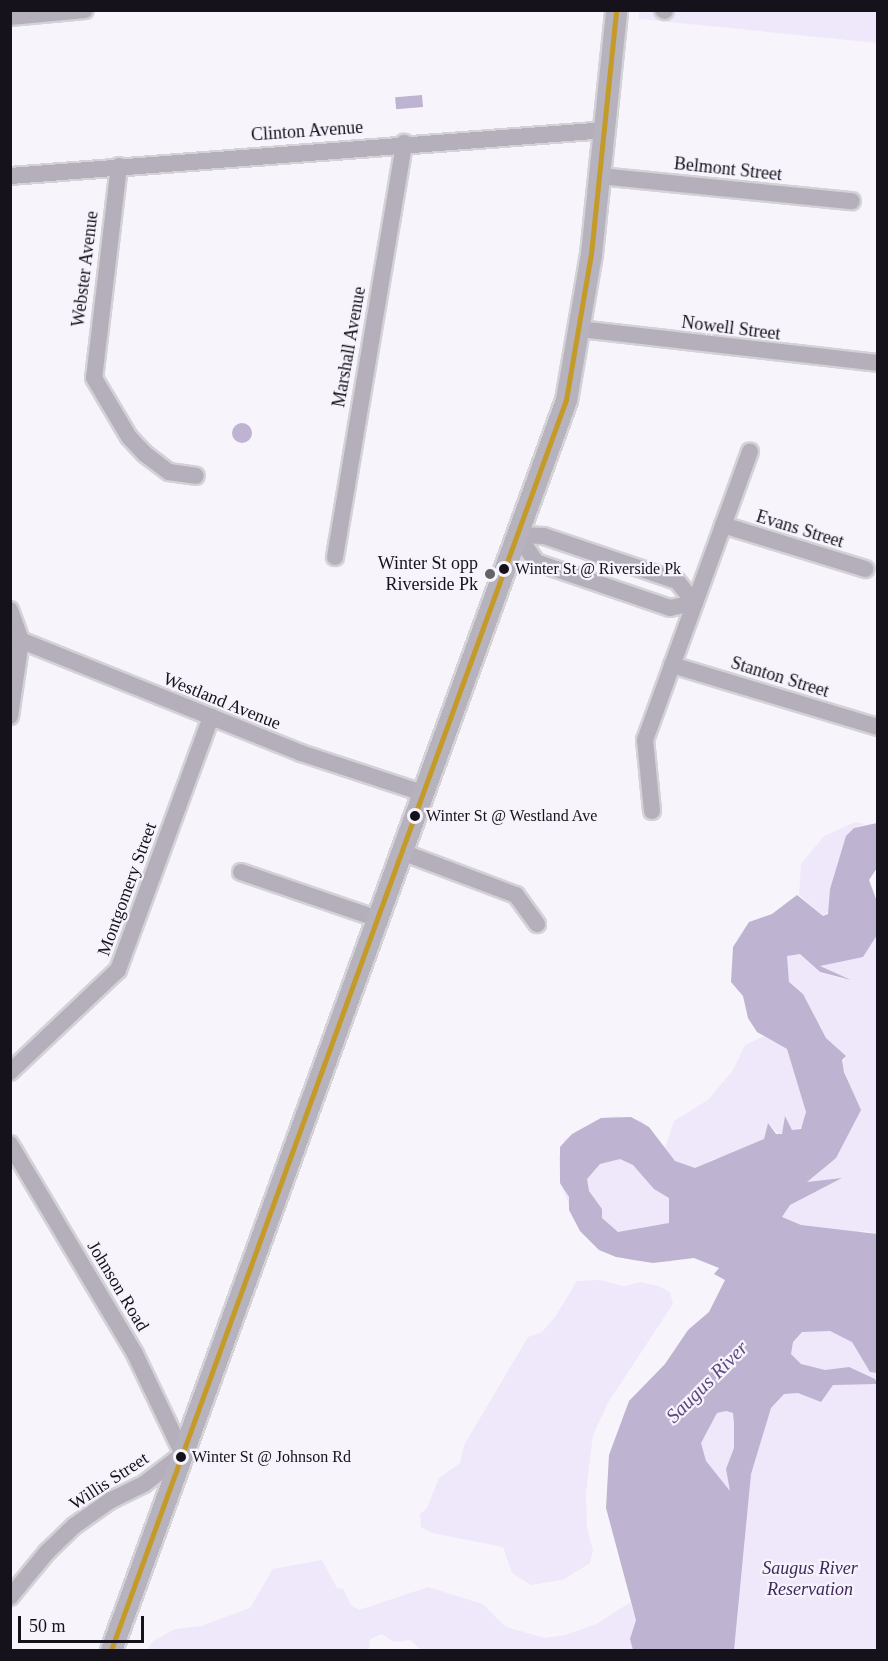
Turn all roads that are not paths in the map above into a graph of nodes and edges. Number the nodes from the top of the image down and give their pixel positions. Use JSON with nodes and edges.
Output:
{"nodes":[{"id":1,"x":85,"y":10,"type":"edge"},
{"id":2,"x":616,"y":10,"type":"edge"},
{"id":3,"x":10,"y":17,"type":"edge"},
{"id":4,"x":606,"y":130,"type":"junction"},
{"id":5,"x":404,"y":143,"type":"junction"},
{"id":6,"x":119,"y":166,"type":"junction"},
{"id":7,"x":10,"y":176,"type":"edge"},
{"id":8,"x":600,"y":176,"type":"junction"},
{"id":9,"x":852,"y":201,"type":"dead end"},
{"id":10,"x":580,"y":329,"type":"junction"},
{"id":11,"x":878,"y":363,"type":"edge"},
{"id":12,"x":750,"y":452,"type":"dead end"},
{"id":13,"x":196,"y":476,"type":"dead end"},
{"id":14,"x":723,"y":525,"type":"junction"},
{"id":15,"x":518,"y":535,"type":"junction"},
{"id":16,"x":335,"y":557,"type":"dead end"},
{"id":17,"x":865,"y":569,"type":"dead end"},
{"id":18,"x":696,"y":603,"type":"junction"},
{"id":19,"x":10,"y":610,"type":"edge"},
{"id":20,"x":16,"y":638,"type":"edge"},
{"id":21,"x":672,"y":665,"type":"junction"},
{"id":22,"x":10,"y":716,"type":"edge"},
{"id":23,"x":211,"y":717,"type":"junction"},
{"id":24,"x":878,"y":727,"type":"edge"},
{"id":25,"x":423,"y":793,"type":"junction"},
{"id":26,"x":652,"y":811,"type":"dead end"},
{"id":27,"x":402,"y":852,"type":"junction"},
{"id":28,"x":241,"y":872,"type":"dead end"},
{"id":29,"x":378,"y":919,"type":"junction"},
{"id":30,"x":537,"y":924,"type":"dead end"},
{"id":31,"x":10,"y":1072,"type":"edge"},
{"id":32,"x":10,"y":1144,"type":"edge"},
{"id":33,"x":183,"y":1454,"type":"junction"},
{"id":34,"x":10,"y":1597,"type":"edge"},
{"id":35,"x":111,"y":1650,"type":"edge"}],
"edges":[{"from":1,"to":3,"type":"street"},
{"from":2,"to":4,"type":"main road"},
{"from":4,"to":5,"type":"street","name":"Clinton Avenue"},
{"from":4,"to":8,"type":"main road"},
{"from":5,"to":6,"type":"street","name":"Clinton Avenue"},
{"from":5,"to":16,"type":"street","name":"Marshall Avenue"},
{"from":6,"to":7,"type":"street","name":"Clinton Avenue"},
{"from":6,"to":13,"type":"street","name":"Webster Avenue"},
{"from":8,"to":9,"type":"street","name":"Belmont Street"},
{"from":8,"to":10,"type":"main road"},
{"from":10,"to":11,"type":"street","name":"Nowell Street"},
{"from":10,"to":15,"type":"main road"},
{"from":12,"to":14,"type":"street"},
{"from":14,"to":17,"type":"street","name":"Evans Street"},
{"from":14,"to":18,"type":"street"},
{"from":15,"to":18,"type":"street"},
{"from":15,"to":18,"type":"street"},
{"from":15,"to":25,"type":"main road"},
{"from":18,"to":21,"type":"street"},
{"from":19,"to":20,"type":"street"},
{"from":20,"to":22,"type":"street"},
{"from":20,"to":23,"type":"street","name":"Westland Avenue"},
{"from":21,"to":24,"type":"street","name":"Stanton Street"},
{"from":21,"to":26,"type":"street"},
{"from":23,"to":25,"type":"street","name":"Westland Avenue"},
{"from":23,"to":31,"type":"street","name":"Montgomery Street"},
{"from":25,"to":27,"type":"main road"},
{"from":27,"to":29,"type":"main road"},
{"from":27,"to":30,"type":"street"},
{"from":28,"to":29,"type":"street"},
{"from":29,"to":33,"type":"main road"},
{"from":32,"to":33,"type":"street","name":"Johnson Road"},
{"from":33,"to":34,"type":"street","name":"Willis Street"},
{"from":33,"to":35,"type":"main road"}]}
